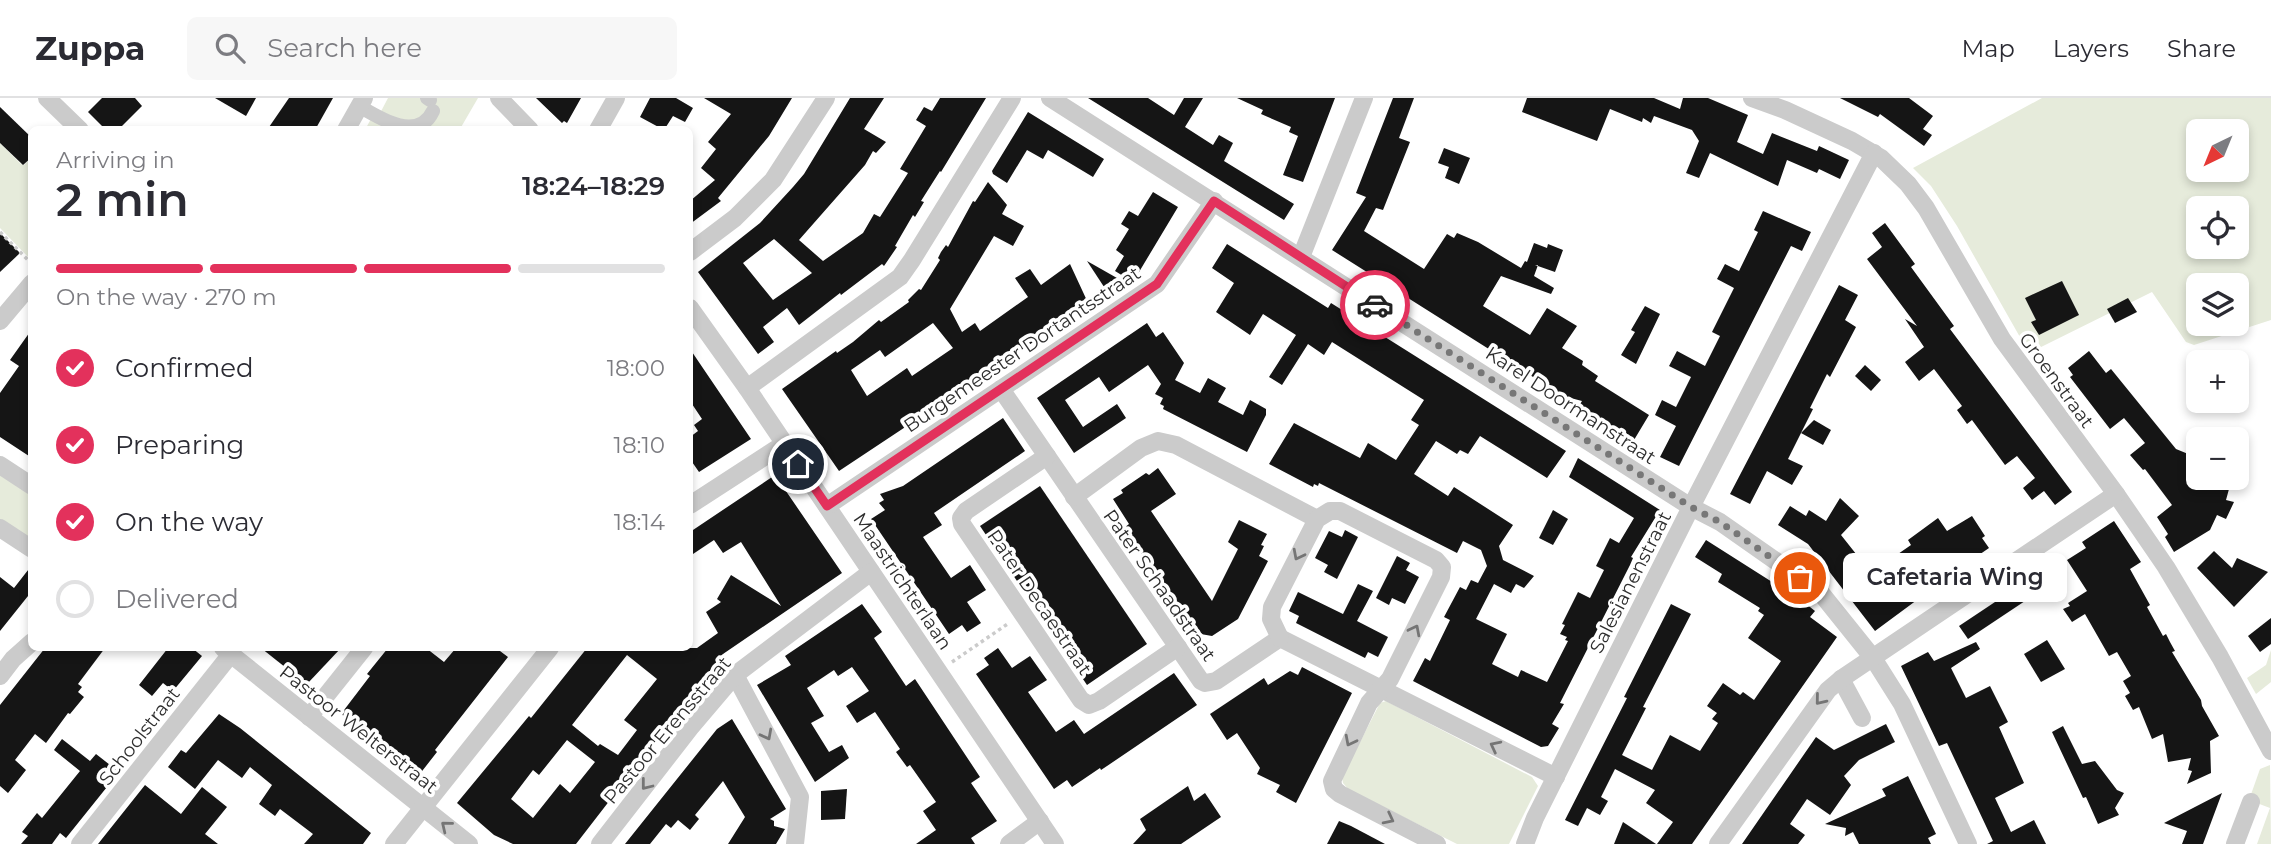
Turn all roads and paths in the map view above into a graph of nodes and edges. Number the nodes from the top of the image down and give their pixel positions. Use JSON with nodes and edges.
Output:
{"nodes":[{"id":1,"x":47,"y":98,"type":"edge"},
{"id":2,"x":499,"y":98,"type":"edge"},
{"id":3,"x":616,"y":98,"type":"edge"},
{"id":4,"x":826,"y":98,"type":"edge"},
{"id":5,"x":1012,"y":98,"type":"edge"},
{"id":6,"x":1050,"y":98,"type":"edge"},
{"id":7,"x":1364,"y":98,"type":"edge"},
{"id":8,"x":1752,"y":98,"type":"edge"},
{"id":9,"x":361,"y":102,"type":"edge"},
{"id":10,"x":430,"y":103,"type":"edge"},
{"id":11,"x":76,"y":126,"type":"edge"},
{"id":12,"x":348,"y":126,"type":"edge"},
{"id":13,"x":401,"y":126,"type":"edge"},
{"id":14,"x":409,"y":126,"type":"edge"},
{"id":15,"x":526,"y":126,"type":"edge"},
{"id":16,"x":600,"y":126,"type":"edge"},
{"id":17,"x":1874,"y":153,"type":"junction"},
{"id":18,"x":1214,"y":201,"type":"junction"},
{"id":19,"x":0,"y":232,"type":"edge"},
{"id":20,"x":693,"y":250,"type":"edge"},
{"id":21,"x":1301,"y":257,"type":"junction"},
{"id":22,"x":28,"y":260,"type":"edge"},
{"id":23,"x":28,"y":288,"type":"edge"},
{"id":24,"x":693,"y":320,"type":"edge"},
{"id":25,"x":0,"y":321,"type":"edge"},
{"id":26,"x":747,"y":388,"type":"junction"},
{"id":27,"x":1001,"y":388,"type":"junction"},
{"id":28,"x":784,"y":444,"type":"junction"},
{"id":29,"x":1047,"y":456,"type":"junction"},
{"id":30,"x":0,"y":465,"type":"edge"},
{"id":31,"x":28,"y":483,"type":"edge"},
{"id":32,"x":2116,"y":494,"type":"junction"},
{"id":33,"x":1074,"y":497,"type":"junction"},
{"id":34,"x":693,"y":503,"type":"edge"},
{"id":35,"x":827,"y":506,"type":"junction"},
{"id":36,"x":1691,"y":507,"type":"junction"},
{"id":37,"x":1317,"y":519,"type":"junction"},
{"id":38,"x":0,"y":528,"type":"edge"},
{"id":39,"x":28,"y":546,"type":"edge"},
{"id":40,"x":871,"y":572,"type":"junction"},
{"id":41,"x":1021,"y":614,"type":"junction"},
{"id":42,"x":1280,"y":638,"type":"junction"},
{"id":43,"x":28,"y":646,"type":"edge"},
{"id":44,"x":1178,"y":647,"type":"junction"},
{"id":45,"x":227,"y":651,"type":"edge"},
{"id":46,"x":362,"y":651,"type":"edge"},
{"id":47,"x":548,"y":651,"type":"edge"},
{"id":48,"x":1873,"y":658,"type":"junction"},
{"id":49,"x":939,"y":672,"type":"junction"},
{"id":50,"x":735,"y":675,"type":"junction"},
{"id":51,"x":0,"y":676,"type":"edge"},
{"id":52,"x":1841,"y":679,"type":"junction"},
{"id":53,"x":1381,"y":689,"type":"junction"},
{"id":54,"x":309,"y":717,"type":"junction"},
{"id":55,"x":1862,"y":718,"type":"dead end"},
{"id":56,"x":2271,"y":751,"type":"edge"},
{"id":57,"x":1556,"y":777,"type":"junction"},
{"id":58,"x":2251,"y":802,"type":"dead end"},
{"id":59,"x":423,"y":807,"type":"junction"},
{"id":60,"x":1040,"y":821,"type":"junction"},
{"id":61,"x":80,"y":844,"type":"edge"},
{"id":62,"x":394,"y":844,"type":"edge"},
{"id":63,"x":469,"y":844,"type":"edge"},
{"id":64,"x":600,"y":844,"type":"edge"},
{"id":65,"x":795,"y":844,"type":"edge"},
{"id":66,"x":1009,"y":844,"type":"edge"},
{"id":67,"x":1055,"y":844,"type":"edge"},
{"id":68,"x":1437,"y":844,"type":"edge"},
{"id":69,"x":1525,"y":844,"type":"edge"},
{"id":70,"x":1718,"y":844,"type":"edge"},
{"id":71,"x":1968,"y":844,"type":"edge"},
{"id":72,"x":2235,"y":844,"type":"edge"}],
"edges":[{"from":1,"to":11,"type":"street"},
{"from":2,"to":15,"type":"street"},
{"from":3,"to":16,"type":"street"},
{"from":4,"to":20,"type":"street"},
{"from":5,"to":26,"type":"street"},
{"from":6,"to":18,"type":"street","name":"Karel Doormanstraat"},
{"from":7,"to":21,"type":"street"},
{"from":8,"to":17,"type":"street","name":"Groenstraat"},
{"from":9,"to":12,"type":"street"},
{"from":9,"to":13,"type":"street"},
{"from":10,"to":14,"type":"street"},
{"from":17,"to":32,"type":"street","name":"Groenstraat"},
{"from":17,"to":36,"type":"street","name":"Salesianenstraat"},
{"from":18,"to":21,"type":"street","name":"Karel Doormanstraat"},
{"from":18,"to":27,"type":"street","name":"Burgemeester Dortantsstraat"},
{"from":19,"to":22,"type":"path"},
{"from":21,"to":36,"type":"street","name":"Karel Doormanstraat"},
{"from":23,"to":25,"type":"street"},
{"from":24,"to":26,"type":"street","name":"Maastrichterlaan"},
{"from":26,"to":28,"type":"street","name":"Maastrichterlaan"},
{"from":27,"to":29,"type":"street","name":"Pater Schaadstraat"},
{"from":27,"to":35,"type":"street","name":"Burgemeester Dortantsstraat"},
{"from":28,"to":34,"type":"street"},
{"from":28,"to":35,"type":"street","name":"Maastrichterlaan"},
{"from":29,"to":33,"type":"street","name":"Pater Schaadstraat"},
{"from":29,"to":41,"type":"street","name":"Pater Decaestraat"},
{"from":30,"to":31,"type":"street"},
{"from":32,"to":48,"type":"street"},
{"from":32,"to":56,"type":"street","name":"Groenstraat"},
{"from":33,"to":37,"type":"street"},
{"from":33,"to":44,"type":"street","name":"Pater Schaadstraat"},
{"from":35,"to":40,"type":"street","name":"Maastrichterlaan"},
{"from":36,"to":48,"type":"street","name":"Karel Doormanstraat"},
{"from":36,"to":57,"type":"street","name":"Salesianenstraat"},
{"from":37,"to":42,"type":"street","one_way":true},
{"from":53,"to":37,"type":"street","one_way":true},
{"from":38,"to":39,"type":"street"},
{"from":40,"to":49,"type":"street","name":"Maastrichterlaan"},
{"from":40,"to":50,"type":"street","name":"Pastoor Erensstraat"},
{"from":41,"to":44,"type":"street","name":"Pater Decaestraat"},
{"from":41,"to":49,"type":"path"},
{"from":42,"to":44,"type":"street","name":"Pater Schaadstraat"},
{"from":42,"to":53,"type":"street"},
{"from":43,"to":51,"type":"street"},
{"from":45,"to":54,"type":"street","name":"Pastoor Welterstraat"},
{"from":45,"to":61,"type":"street","name":"Schoolstraat"},
{"from":46,"to":54,"type":"street"},
{"from":47,"to":59,"type":"street"},
{"from":48,"to":52,"type":"street"},
{"from":48,"to":71,"type":"street","name":"Karel Doormanstraat"},
{"from":49,"to":60,"type":"street","name":"Maastrichterlaan"},
{"from":50,"to":64,"type":"street","name":"Pastoor Erensstraat","one_way":true},
{"from":50,"to":65,"type":"street","one_way":true},
{"from":52,"to":55,"type":"street"},
{"from":52,"to":70,"type":"street","one_way":true},
{"from":57,"to":53,"type":"street","one_way":true},
{"from":53,"to":68,"type":"street","one_way":true},
{"from":54,"to":59,"type":"street","name":"Pastoor Welterstraat"},
{"from":57,"to":69,"type":"street","name":"Salesianenstraat"},
{"from":58,"to":72,"type":"street"},
{"from":59,"to":62,"type":"street"},
{"from":63,"to":59,"type":"street","name":"Pastoor Welterstraat","one_way":true},
{"from":60,"to":66,"type":"street"},
{"from":60,"to":67,"type":"street","name":"Maastrichterlaan"}]}
